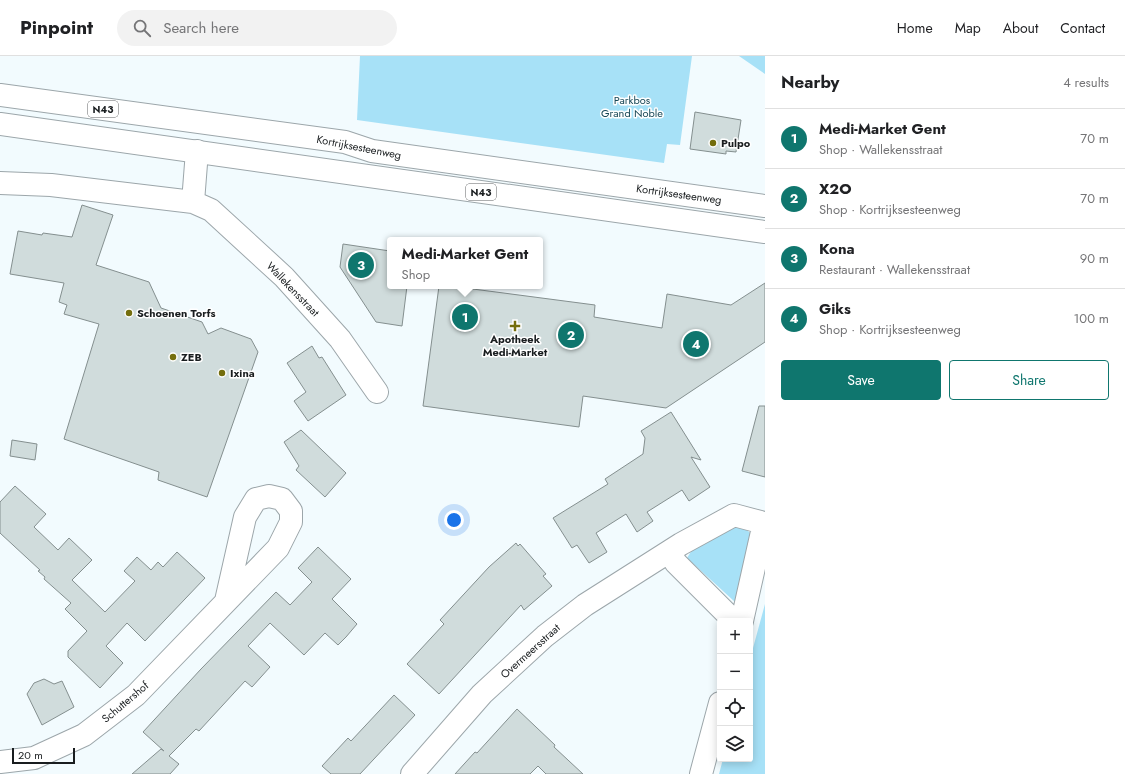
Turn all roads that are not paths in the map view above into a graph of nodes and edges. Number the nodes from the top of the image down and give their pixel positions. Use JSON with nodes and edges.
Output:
{"nodes":[{"id":1,"x":0,"y":95,"type":"edge"},
{"id":2,"x":0,"y":124,"type":"edge"},
{"id":3,"x":197,"y":151,"type":"junction"},
{"id":4,"x":0,"y":183,"type":"edge"},
{"id":5,"x":193,"y":202,"type":"junction"},
{"id":6,"x":765,"y":206,"type":"edge"},
{"id":7,"x":765,"y":232,"type":"edge"},
{"id":8,"x":377,"y":392,"type":"dead end"},
{"id":9,"x":669,"y":552,"type":"junction"},
{"id":10,"x":226,"y":601,"type":"dead end"},
{"id":11,"x":733,"y":618,"type":"edge"},
{"id":12,"x":743,"y":618,"type":"edge"},
{"id":13,"x":717,"y":714,"type":"edge"},
{"id":14,"x":0,"y":762,"type":"edge"},
{"id":15,"x":412,"y":774,"type":"edge"},
{"id":16,"x":701,"y":774,"type":"edge"}],
"edges":[{"from":1,"to":6,"type":"main road","name":"Kortrijksesteenweg","number":"N43"},
{"from":2,"to":3,"type":"main road","number":"N43"},
{"from":3,"to":5,"type":"main road"},
{"from":3,"to":7,"type":"main road","number":"N43"},
{"from":4,"to":5,"type":"main road","name":"Wallekensstraat"},
{"from":5,"to":8,"type":"main road","name":"Wallekensstraat"},
{"from":9,"to":11,"type":"main road","name":"Overmeersstraat"},
{"from":9,"to":12,"type":"main road","name":"Overmeersstraat"},
{"from":9,"to":15,"type":"main road","name":"Overmeersstraat"},
{"from":10,"to":14,"type":"main road","name":"Schuttershof"},
{"from":13,"to":16,"type":"main road"}]}
